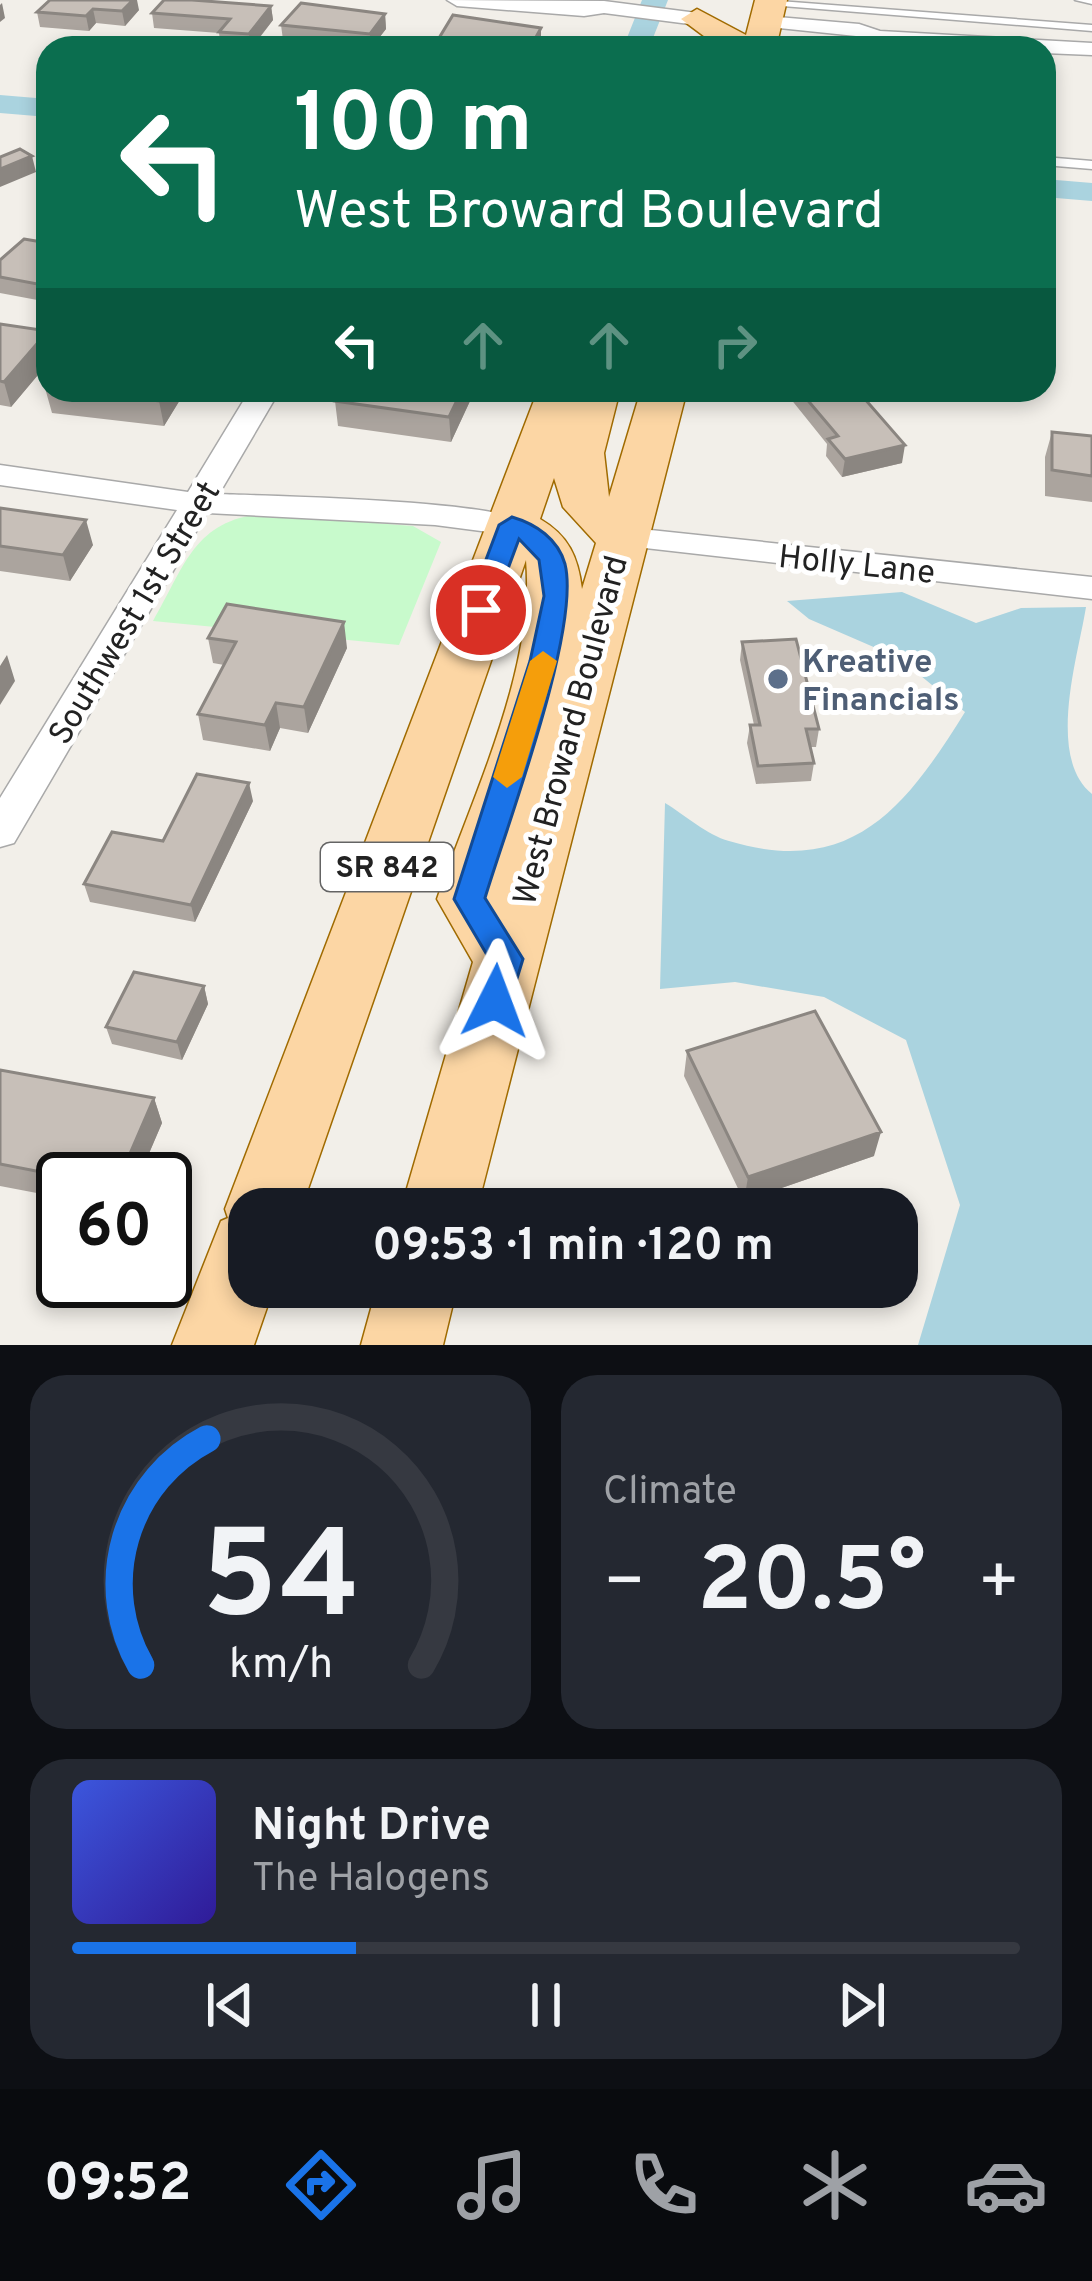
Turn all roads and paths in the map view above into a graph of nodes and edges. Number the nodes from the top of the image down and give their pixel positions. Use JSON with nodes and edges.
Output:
{"nodes":[{"id":1,"x":457,"y":0,"type":"edge"},
{"id":2,"x":1080,"y":0,"type":"edge"},
{"id":3,"x":492,"y":1,"type":"edge"},
{"id":4,"x":1092,"y":1,"type":"edge"},
{"id":5,"x":687,"y":22,"type":"edge"},
{"id":6,"x":762,"y":26,"type":"edge"},
{"id":7,"x":1092,"y":28,"type":"edge"},
{"id":8,"x":815,"y":36,"type":"edge"},
{"id":9,"x":1056,"y":47,"type":"edge"},
{"id":10,"x":1092,"y":49,"type":"edge"},
{"id":11,"x":1056,"y":161,"type":"edge"},
{"id":12,"x":1092,"y":165,"type":"edge"},
{"id":13,"x":258,"y":402,"type":"edge"},
{"id":14,"x":557,"y":402,"type":"edge"},
{"id":15,"x":594,"y":402,"type":"edge"},
{"id":16,"x":661,"y":402,"type":"edge"},
{"id":17,"x":0,"y":475,"type":"edge"},
{"id":18,"x":198,"y":503,"type":"junction"},
{"id":19,"x":512,"y":525,"type":"junction"},
{"id":20,"x":622,"y":537,"type":"junction"},
{"id":21,"x":1092,"y":588,"type":"edge"},
{"id":22,"x":0,"y":832,"type":"edge"},
{"id":23,"x":507,"y":959,"type":"junction"},
{"id":24,"x":271,"y":1188,"type":"edge"},
{"id":25,"x":445,"y":1188,"type":"edge"},
{"id":26,"x":228,"y":1304,"type":"edge"},
{"id":27,"x":412,"y":1308,"type":"edge"},
{"id":28,"x":213,"y":1345,"type":"edge"},
{"id":29,"x":402,"y":1345,"type":"edge"}],
"edges":[{"from":1,"to":3,"type":"street"},
{"from":2,"to":4,"type":"lane"},
{"from":3,"to":5,"type":"street"},
{"from":5,"to":6,"type":"main road"},
{"from":6,"to":7,"type":"lane"},
{"from":6,"to":8,"type":"street"},
{"from":9,"to":10,"type":"street"},
{"from":11,"to":12,"type":"lane"},
{"from":13,"to":18,"type":"street","name":"Southwest 1st Street"},
{"from":14,"to":19,"type":"main road","number":"SR 842"},
{"from":15,"to":20,"type":"main road"},
{"from":16,"to":20,"type":"main road","name":"West Broward Boulevard"},
{"from":17,"to":18,"type":"street"},
{"from":18,"to":19,"type":"street"},
{"from":18,"to":22,"type":"street","name":"Southwest 1st Street"},
{"from":19,"to":23,"type":"main road"},
{"from":19,"to":24,"type":"main road","number":"SR 842"},
{"from":20,"to":21,"type":"street","name":"Holly Lane"},
{"from":20,"to":23,"type":"main road","name":"West Broward Boulevard"},
{"from":23,"to":25,"type":"main road","name":"West Broward Boulevard"},
{"from":26,"to":28,"type":"main road"},
{"from":27,"to":29,"type":"main road"}]}
